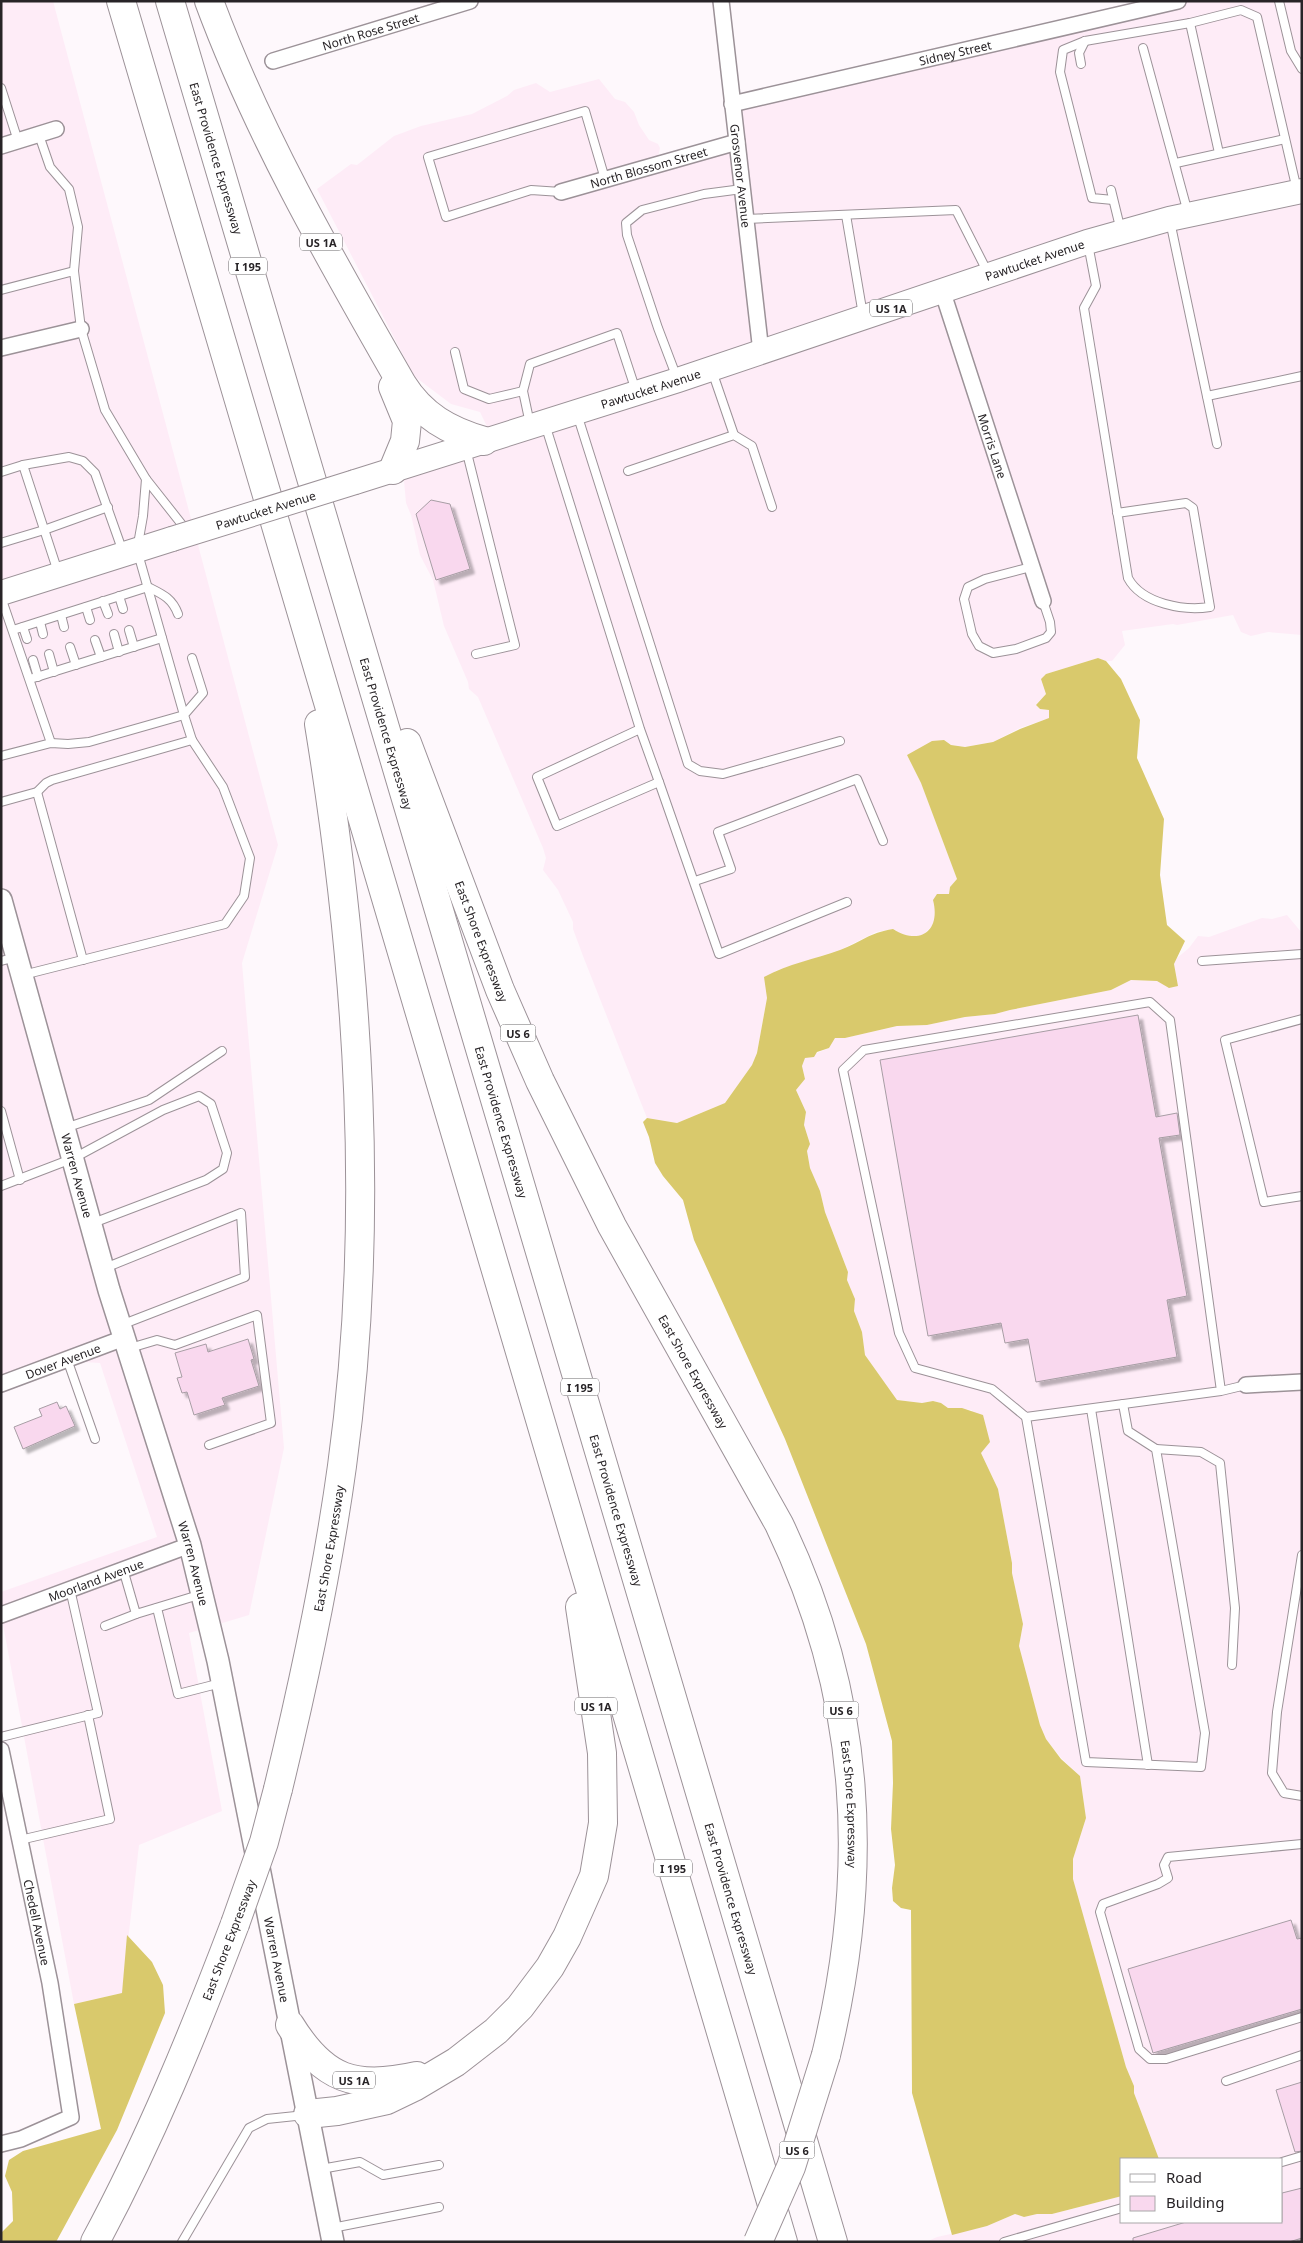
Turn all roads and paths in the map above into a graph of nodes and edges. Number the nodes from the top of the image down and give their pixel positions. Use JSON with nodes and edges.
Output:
{"nodes":[{"id":1,"x":112,"y":1,"type":"edge"},
{"id":2,"x":121,"y":1,"type":"edge"},
{"id":3,"x":170,"y":1,"type":"edge"},
{"id":4,"x":209,"y":1,"type":"edge"},
{"id":5,"x":470,"y":1,"type":"edge"},
{"id":6,"x":721,"y":1,"type":"edge"},
{"id":7,"x":1178,"y":1,"type":"edge"},
{"id":8,"x":1279,"y":1,"type":"edge"},
{"id":9,"x":1190,"y":23,"type":"junction"},
{"id":10,"x":1085,"y":42,"type":"junction"},
{"id":11,"x":1142,"y":48,"type":"dead end"},
{"id":12,"x":273,"y":61,"type":"dead end"},
{"id":13,"x":1081,"y":64,"type":"dead end"},
{"id":14,"x":1302,"y":69,"type":"edge"},
{"id":15,"x":1,"y":88,"type":"edge"},
{"id":16,"x":732,"y":104,"type":"junction"},
{"id":17,"x":56,"y":130,"type":"dead end"},
{"id":18,"x":39,"y":135,"type":"junction"},
{"id":19,"x":1285,"y":139,"type":"junction"},
{"id":20,"x":18,"y":141,"type":"junction"},
{"id":21,"x":737,"y":142,"type":"junction"},
{"id":22,"x":1,"y":146,"type":"edge"},
{"id":23,"x":1219,"y":153,"type":"junction"},
{"id":24,"x":1176,"y":163,"type":"junction"},
{"id":25,"x":169,"y":164,"type":"junction"},
{"id":26,"x":605,"y":179,"type":"junction"},
{"id":27,"x":742,"y":189,"type":"junction"},
{"id":28,"x":1111,"y":190,"type":"dead end"},
{"id":29,"x":561,"y":192,"type":"joint"},
{"id":30,"x":1300,"y":192,"type":"edge"},
{"id":31,"x":1114,"y":200,"type":"junction"},
{"id":32,"x":846,"y":215,"type":"junction"},
{"id":33,"x":1179,"y":217,"type":"junction"},
{"id":34,"x":746,"y":220,"type":"junction"},
{"id":35,"x":1121,"y":232,"type":"junction"},
{"id":36,"x":1087,"y":242,"type":"junction"},
{"id":37,"x":74,"y":272,"type":"junction"},
{"id":38,"x":989,"y":274,"type":"junction"},
{"id":39,"x":1,"y":290,"type":"edge"},
{"id":40,"x":942,"y":290,"type":"junction"},
{"id":41,"x":863,"y":317,"type":"junction"},
{"id":42,"x":366,"y":322,"type":"junction"},
{"id":43,"x":81,"y":329,"type":"junction"},
{"id":44,"x":1,"y":348,"type":"edge"},
{"id":45,"x":456,"y":352,"type":"dead end"},
{"id":46,"x":761,"y":352,"type":"junction"},
{"id":47,"x":711,"y":369,"type":"junction"},
{"id":48,"x":1302,"y":376,"type":"edge"},
{"id":49,"x":678,"y":380,"type":"junction"},
{"id":50,"x":523,"y":391,"type":"junction"},
{"id":51,"x":637,"y":393,"type":"junction"},
{"id":52,"x":1207,"y":396,"type":"junction"},
{"id":53,"x":577,"y":412,"type":"junction"},
{"id":54,"x":538,"y":425,"type":"junction"},
{"id":55,"x":734,"y":435,"type":"junction"},
{"id":56,"x":475,"y":444,"type":"junction"},
{"id":57,"x":1217,"y":444,"type":"dead end"},
{"id":58,"x":23,"y":465,"type":"junction"},
{"id":59,"x":393,"y":470,"type":"junction"},
{"id":60,"x":628,"y":471,"type":"dead end"},
{"id":61,"x":1,"y":472,"type":"edge"},
{"id":62,"x":146,"y":479,"type":"junction"},
{"id":63,"x":108,"y":507,"type":"junction"},
{"id":64,"x":772,"y":508,"type":"dead end"},
{"id":65,"x":1117,"y":514,"type":"junction"},
{"id":66,"x":44,"y":530,"type":"junction"},
{"id":67,"x":326,"y":532,"type":"junction"},
{"id":68,"x":181,"y":536,"type":"junction"},
{"id":69,"x":1,"y":543,"type":"edge"},
{"id":70,"x":130,"y":552,"type":"junction"},
{"id":71,"x":1032,"y":567,"type":"junction"},
{"id":72,"x":59,"y":576,"type":"junction"},
{"id":73,"x":148,"y":587,"type":"junction"},
{"id":74,"x":1,"y":593,"type":"edge"},
{"id":75,"x":119,"y":596,"type":"junction"},
{"id":76,"x":1,"y":597,"type":"edge"},
{"id":77,"x":103,"y":601,"type":"junction"},
{"id":78,"x":1043,"y":601,"type":"joint"},
{"id":79,"x":86,"y":606,"type":"junction"},
{"id":80,"x":123,"y":609,"type":"dead end"},
{"id":81,"x":300,"y":609,"type":"junction"},
{"id":82,"x":108,"y":614,"type":"dead end"},
{"id":83,"x":178,"y":614,"type":"dead end"},
{"id":84,"x":61,"y":615,"type":"junction"},
{"id":85,"x":90,"y":620,"type":"dead end"},
{"id":86,"x":40,"y":622,"type":"junction"},
{"id":87,"x":23,"y":627,"type":"junction"},
{"id":88,"x":64,"y":627,"type":"dead end"},
{"id":89,"x":13,"y":630,"type":"junction"},
{"id":90,"x":129,"y":630,"type":"dead end"},
{"id":91,"x":43,"y":634,"type":"dead end"},
{"id":92,"x":114,"y":634,"type":"dead end"},
{"id":93,"x":162,"y":638,"type":"junction"},
{"id":94,"x":27,"y":639,"type":"dead end"},
{"id":95,"x":95,"y":640,"type":"dead end"},
{"id":96,"x":70,"y":647,"type":"dead end"},
{"id":97,"x":134,"y":647,"type":"junction"},
{"id":98,"x":119,"y":652,"type":"junction"},
{"id":99,"x":50,"y":654,"type":"dead end"},
{"id":100,"x":476,"y":654,"type":"dead end"},
{"id":101,"x":101,"y":657,"type":"junction"},
{"id":102,"x":192,"y":658,"type":"dead end"},
{"id":103,"x":33,"y":660,"type":"dead end"},
{"id":104,"x":76,"y":665,"type":"junction"},
{"id":105,"x":54,"y":672,"type":"junction"},
{"id":106,"x":34,"y":678,"type":"junction"},
{"id":107,"x":184,"y":715,"type":"junction"},
{"id":108,"x":640,"y":729,"type":"junction"},
{"id":109,"x":192,"y":740,"type":"junction"},
{"id":110,"x":840,"y":741,"type":"dead end"},
{"id":111,"x":51,"y":743,"type":"junction"},
{"id":112,"x":1,"y":756,"type":"edge"},
{"id":113,"x":659,"y":782,"type":"junction"},
{"id":114,"x":37,"y":792,"type":"junction"},
{"id":115,"x":1,"y":802,"type":"edge"},
{"id":116,"x":883,"y":841,"type":"dead end"},
{"id":117,"x":695,"y":881,"type":"junction"},
{"id":118,"x":1,"y":900,"type":"edge"},
{"id":119,"x":847,"y":902,"type":"dead end"},
{"id":120,"x":1302,"y":954,"type":"edge"},
{"id":121,"x":83,"y":960,"type":"junction"},
{"id":122,"x":1202,"y":961,"type":"dead end"},
{"id":123,"x":14,"y":964,"type":"edge"},
{"id":124,"x":1302,"y":1019,"type":"edge"},
{"id":125,"x":222,"y":1051,"type":"dead end"},
{"id":126,"x":1,"y":1111,"type":"edge"},
{"id":127,"x":65,"y":1128,"type":"junction"},
{"id":128,"x":74,"y":1158,"type":"junction"},
{"id":129,"x":20,"y":1180,"type":"junction"},
{"id":130,"x":1,"y":1186,"type":"edge"},
{"id":131,"x":1302,"y":1196,"type":"edge"},
{"id":132,"x":91,"y":1223,"type":"junction"},
{"id":133,"x":103,"y":1269,"type":"junction"},
{"id":134,"x":124,"y":1338,"type":"junction"},
{"id":135,"x":68,"y":1359,"type":"junction"},
{"id":136,"x":1302,"y":1382,"type":"edge"},
{"id":137,"x":1,"y":1384,"type":"edge"},
{"id":138,"x":1246,"y":1385,"type":"joint"},
{"id":139,"x":1221,"y":1391,"type":"junction"},
{"id":140,"x":1123,"y":1404,"type":"junction"},
{"id":141,"x":1092,"y":1409,"type":"junction"},
{"id":142,"x":1026,"y":1418,"type":"junction"},
{"id":143,"x":95,"y":1439,"type":"dead end"},
{"id":144,"x":209,"y":1445,"type":"dead end"},
{"id":145,"x":1156,"y":1449,"type":"junction"},
{"id":146,"x":562,"y":1494,"type":"junction"},
{"id":147,"x":190,"y":1545,"type":"junction"},
{"id":148,"x":1302,"y":1555,"type":"edge"},
{"id":149,"x":123,"y":1569,"type":"junction"},
{"id":150,"x":70,"y":1589,"type":"junction"},
{"id":151,"x":203,"y":1594,"type":"junction"},
{"id":152,"x":157,"y":1608,"type":"junction"},
{"id":153,"x":136,"y":1614,"type":"junction"},
{"id":154,"x":1,"y":1615,"type":"edge"},
{"id":155,"x":105,"y":1626,"type":"dead end"},
{"id":156,"x":1232,"y":1665,"type":"dead end"},
{"id":157,"x":222,"y":1683,"type":"junction"},
{"id":158,"x":88,"y":1715,"type":"junction"},
{"id":159,"x":1,"y":1737,"type":"edge"},
{"id":160,"x":1,"y":1750,"type":"edge"},
{"id":161,"x":1148,"y":1765,"type":"junction"},
{"id":162,"x":1302,"y":1796,"type":"edge"},
{"id":163,"x":20,"y":1840,"type":"junction"},
{"id":164,"x":1302,"y":1844,"type":"edge"},
{"id":165,"x":1302,"y":2017,"type":"edge"},
{"id":166,"x":290,"y":2025,"type":"junction"},
{"id":167,"x":1302,"y":2055,"type":"edge"},
{"id":168,"x":441,"y":2070,"type":"junction"},
{"id":169,"x":1226,"y":2080,"type":"dead end"},
{"id":170,"x":308,"y":2114,"type":"junction"},
{"id":171,"x":1,"y":2144,"type":"edge"},
{"id":172,"x":1302,"y":2156,"type":"edge"},
{"id":173,"x":1283,"y":2162,"type":"edge"},
{"id":174,"x":439,"y":2165,"type":"dead end"},
{"id":175,"x":319,"y":2170,"type":"junction"},
{"id":176,"x":438,"y":2207,"type":"dead end"},
{"id":177,"x":1120,"y":2209,"type":"edge"},
{"id":178,"x":332,"y":2235,"type":"edge"},
{"id":179,"x":95,"y":2242,"type":"edge"},
{"id":180,"x":182,"y":2242,"type":"edge"},
{"id":181,"x":758,"y":2242,"type":"edge"},
{"id":182,"x":783,"y":2242,"type":"edge"},
{"id":183,"x":833,"y":2242,"type":"edge"},
{"id":184,"x":1004,"y":2242,"type":"edge"}],
"edges":[{"from":1,"to":25,"type":"highway"},
{"from":2,"to":25,"type":"highway","number":"I 195"},
{"from":3,"to":67,"type":"highway","name":"East Providence Expressway","number":"I 195"},
{"from":4,"to":42,"type":"highway","number":"US 1A"},
{"from":5,"to":12,"type":"street","name":"North Rose Street"},
{"from":6,"to":16,"type":"street","name":"Grosvenor Avenue"},
{"from":7,"to":16,"type":"street","name":"Sidney Street"},
{"from":8,"to":14,"type":"lane"},
{"from":9,"to":10,"type":"lane"},
{"from":9,"to":19,"type":"lane"},
{"from":9,"to":23,"type":"lane"},
{"from":10,"to":13,"type":"lane"},
{"from":10,"to":31,"type":"lane"},
{"from":11,"to":24,"type":"lane"},
{"from":15,"to":20,"type":"lane"},
{"from":16,"to":21,"type":"street","name":"Grosvenor Avenue"},
{"from":17,"to":18,"type":"street"},
{"from":18,"to":20,"type":"street"},
{"from":18,"to":37,"type":"lane"},
{"from":19,"to":23,"type":"lane"},
{"from":19,"to":30,"type":"lane"},
{"from":20,"to":22,"type":"street"},
{"from":21,"to":26,"type":"street","name":"North Blossom Street"},
{"from":21,"to":27,"type":"street","name":"Grosvenor Avenue"},
{"from":23,"to":24,"type":"lane"},
{"from":24,"to":33,"type":"lane"},
{"from":25,"to":81,"type":"highway","number":"I 195"},
{"from":26,"to":29,"type":"street","name":"North Blossom Street"},
{"from":26,"to":29,"type":"lane"},
{"from":27,"to":34,"type":"street","name":"Grosvenor Avenue"},
{"from":27,"to":49,"type":"lane"},
{"from":28,"to":31,"type":"lane"},
{"from":30,"to":33,"type":"main road","name":"Pawtucket Avenue","number":"US 1A"},
{"from":31,"to":35,"type":"lane"},
{"from":32,"to":34,"type":"lane"},
{"from":32,"to":38,"type":"lane"},
{"from":32,"to":41,"type":"lane"},
{"from":33,"to":35,"type":"main road","name":"Pawtucket Avenue","number":"US 1A"},
{"from":33,"to":52,"type":"lane"},
{"from":34,"to":46,"type":"street","name":"Grosvenor Avenue"},
{"from":35,"to":36,"type":"main road","name":"Pawtucket Avenue","number":"US 1A"},
{"from":36,"to":38,"type":"main road","name":"Pawtucket Avenue","number":"US 1A"},
{"from":36,"to":65,"type":"lane"},
{"from":37,"to":39,"type":"lane"},
{"from":37,"to":43,"type":"lane"},
{"from":38,"to":40,"type":"main road","name":"Pawtucket Avenue","number":"US 1A"},
{"from":40,"to":41,"type":"main road","name":"Pawtucket Avenue","number":"US 1A"},
{"from":40,"to":71,"type":"street","name":"Morris Lane"},
{"from":41,"to":46,"type":"main road","name":"Pawtucket Avenue","number":"US 1A"},
{"from":42,"to":56,"type":"highway","number":"US 1A"},
{"from":42,"to":59,"type":"highway"},
{"from":43,"to":44,"type":"street"},
{"from":43,"to":62,"type":"lane"},
{"from":45,"to":50,"type":"lane"},
{"from":46,"to":47,"type":"main road","name":"Pawtucket Avenue","number":"US 1A"},
{"from":47,"to":49,"type":"main road","name":"Pawtucket Avenue","number":"US 1A"},
{"from":47,"to":55,"type":"lane"},
{"from":48,"to":52,"type":"lane"},
{"from":49,"to":51,"type":"main road","name":"Pawtucket Avenue","number":"US 1A"},
{"from":50,"to":51,"type":"lane"},
{"from":50,"to":54,"type":"lane"},
{"from":51,"to":53,"type":"main road","name":"Pawtucket Avenue","number":"US 1A"},
{"from":52,"to":57,"type":"lane"},
{"from":53,"to":54,"type":"main road","name":"Pawtucket Avenue","number":"US 1A"},
{"from":53,"to":110,"type":"lane"},
{"from":54,"to":56,"type":"main road","name":"Pawtucket Avenue","number":"US 1A"},
{"from":54,"to":108,"type":"lane"},
{"from":55,"to":60,"type":"lane"},
{"from":55,"to":64,"type":"lane"},
{"from":56,"to":59,"type":"main road","name":"Pawtucket Avenue","number":"US 1A"},
{"from":56,"to":100,"type":"lane"},
{"from":58,"to":61,"type":"lane"},
{"from":58,"to":63,"type":"lane"},
{"from":58,"to":66,"type":"lane"},
{"from":59,"to":68,"type":"main road","name":"Pawtucket Avenue","number":"US 1A","bridge":true},
{"from":62,"to":68,"type":"lane"},
{"from":62,"to":70,"type":"lane"},
{"from":63,"to":66,"type":"lane"},
{"from":63,"to":70,"type":"lane"},
{"from":65,"to":65,"type":"lane"},
{"from":66,"to":69,"type":"lane"},
{"from":66,"to":72,"type":"lane"},
{"from":67,"to":181,"type":"highway","name":"East Shore Expressway","number":"US 6","bridge":true},
{"from":67,"to":183,"type":"highway","name":"East Providence Expressway","number":"I 195"},
{"from":68,"to":70,"type":"main road","name":"Pawtucket Avenue","number":"US 1A"},
{"from":70,"to":72,"type":"main road","name":"Pawtucket Avenue","number":"US 1A"},
{"from":70,"to":73,"type":"lane"},
{"from":71,"to":78,"type":"street","name":"Morris Lane"},
{"from":71,"to":78,"type":"lane"},
{"from":72,"to":74,"type":"main road","name":"Pawtucket Avenue","number":"US 1A"},
{"from":73,"to":75,"type":"lane"},
{"from":73,"to":83,"type":"lane"},
{"from":73,"to":93,"type":"lane"},
{"from":75,"to":77,"type":"lane"},
{"from":75,"to":80,"type":"lane"},
{"from":76,"to":89,"type":"lane"},
{"from":77,"to":79,"type":"lane"},
{"from":77,"to":82,"type":"lane"},
{"from":79,"to":84,"type":"lane"},
{"from":79,"to":85,"type":"lane"},
{"from":81,"to":146,"type":"highway","number":"I 195"},
{"from":81,"to":179,"type":"highway","name":"East Shore Expressway","bridge":true},
{"from":84,"to":86,"type":"lane"},
{"from":84,"to":88,"type":"lane"},
{"from":86,"to":87,"type":"lane"},
{"from":86,"to":91,"type":"lane"},
{"from":87,"to":89,"type":"lane"},
{"from":87,"to":94,"type":"lane"},
{"from":89,"to":106,"type":"lane"},
{"from":90,"to":97,"type":"lane"},
{"from":92,"to":98,"type":"lane"},
{"from":93,"to":97,"type":"lane"},
{"from":93,"to":107,"type":"lane"},
{"from":95,"to":101,"type":"lane"},
{"from":96,"to":104,"type":"lane"},
{"from":97,"to":98,"type":"lane"},
{"from":98,"to":101,"type":"lane"},
{"from":99,"to":105,"type":"lane"},
{"from":101,"to":104,"type":"lane"},
{"from":102,"to":107,"type":"lane"},
{"from":103,"to":106,"type":"lane"},
{"from":104,"to":105,"type":"lane"},
{"from":105,"to":106,"type":"lane"},
{"from":106,"to":111,"type":"lane"},
{"from":107,"to":109,"type":"lane"},
{"from":107,"to":111,"type":"lane"},
{"from":108,"to":113,"type":"lane"},
{"from":108,"to":113,"type":"lane"},
{"from":109,"to":114,"type":"lane"},
{"from":109,"to":121,"type":"lane"},
{"from":111,"to":112,"type":"lane"},
{"from":113,"to":117,"type":"lane"},
{"from":114,"to":115,"type":"lane"},
{"from":114,"to":121,"type":"lane"},
{"from":116,"to":117,"type":"lane"},
{"from":117,"to":119,"type":"lane"},
{"from":118,"to":123,"type":"main road","name":"Warren Avenue","number":"US 1A"},
{"from":120,"to":122,"type":"lane"},
{"from":121,"to":123,"type":"lane"},
{"from":123,"to":127,"type":"main road","name":"Warren Avenue","number":"US 1A"},
{"from":124,"to":131,"type":"lane"},
{"from":125,"to":127,"type":"lane"},
{"from":126,"to":129,"type":"lane"},
{"from":127,"to":128,"type":"main road","name":"Warren Avenue","number":"US 1A"},
{"from":128,"to":129,"type":"lane"},
{"from":128,"to":132,"type":"main road","name":"Warren Avenue","number":"US 1A"},
{"from":128,"to":132,"type":"lane"},
{"from":129,"to":130,"type":"lane"},
{"from":132,"to":133,"type":"main road","name":"Warren Avenue","number":"US 1A"},
{"from":133,"to":134,"type":"main road","name":"Warren Avenue","number":"US 1A"},
{"from":133,"to":134,"type":"lane"},
{"from":134,"to":135,"type":"street","name":"Dover Avenue"},
{"from":134,"to":144,"type":"lane"},
{"from":134,"to":147,"type":"main road","name":"Warren Avenue","number":"US 1A"},
{"from":135,"to":137,"type":"street","name":"Dover Avenue"},
{"from":135,"to":143,"type":"lane"},
{"from":136,"to":138,"type":"street"},
{"from":138,"to":139,"type":"lane"},
{"from":139,"to":140,"type":"lane"},
{"from":139,"to":142,"type":"lane"},
{"from":140,"to":141,"type":"lane"},
{"from":140,"to":145,"type":"lane"},
{"from":141,"to":142,"type":"lane"},
{"from":141,"to":161,"type":"lane"},
{"from":142,"to":161,"type":"lane"},
{"from":145,"to":156,"type":"lane"},
{"from":145,"to":161,"type":"lane"},
{"from":146,"to":168,"type":"highway","number":"US 1A"},
{"from":146,"to":182,"type":"highway","number":"I 195"},
{"from":147,"to":149,"type":"street","name":"Moorland Avenue"},
{"from":147,"to":151,"type":"main road","name":"Warren Avenue","number":"US 1A"},
{"from":148,"to":162,"type":"lane"},
{"from":149,"to":150,"type":"street","name":"Moorland Avenue"},
{"from":149,"to":153,"type":"lane"},
{"from":150,"to":154,"type":"street","name":"Moorland Avenue"},
{"from":150,"to":158,"type":"lane"},
{"from":151,"to":152,"type":"lane"},
{"from":151,"to":157,"type":"main road","name":"Warren Avenue","number":"US 1A"},
{"from":152,"to":153,"type":"lane"},
{"from":152,"to":157,"type":"lane"},
{"from":153,"to":155,"type":"lane"},
{"from":157,"to":166,"type":"main road","name":"Warren Avenue","number":"US 1A"},
{"from":158,"to":159,"type":"lane"},
{"from":158,"to":163,"type":"lane"},
{"from":160,"to":163,"type":"street","name":"Chedell Avenue"},
{"from":163,"to":171,"type":"street","name":"Chedell Avenue"},
{"from":164,"to":165,"type":"lane"},
{"from":166,"to":168,"type":"highway","number":"US 1A"},
{"from":166,"to":170,"type":"main road","name":"Warren Avenue"},
{"from":167,"to":169,"type":"lane"},
{"from":168,"to":170,"type":"highway"},
{"from":170,"to":175,"type":"main road","name":"Warren Avenue"},
{"from":170,"to":180,"type":"lane"},
{"from":172,"to":173,"type":"lane"},
{"from":174,"to":175,"type":"lane"},
{"from":175,"to":178,"type":"main road","name":"Warren Avenue"},
{"from":176,"to":178,"type":"lane"},
{"from":177,"to":184,"type":"lane"}]}
